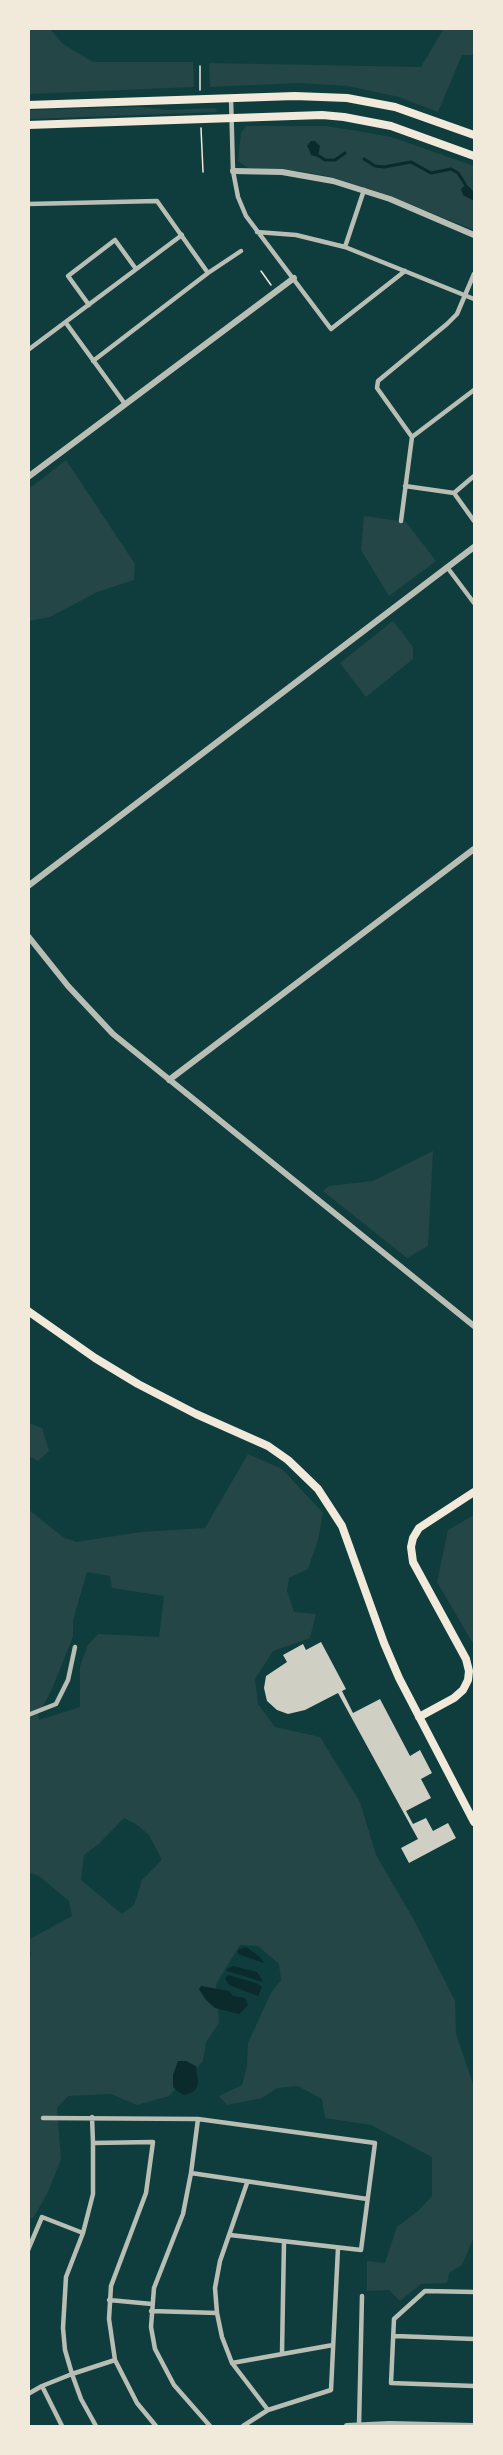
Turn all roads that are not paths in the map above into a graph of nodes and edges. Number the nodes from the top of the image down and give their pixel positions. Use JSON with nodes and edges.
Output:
{"nodes":[{"id":1,"x":231,"y":98,"type":"junction"},
{"id":2,"x":28,"y":105,"type":"edge"},
{"id":3,"x":232,"y":117,"type":"junction"},
{"id":4,"x":28,"y":125,"type":"edge"},
{"id":5,"x":474,"y":135,"type":"edge"},
{"id":6,"x":474,"y":156,"type":"edge"},
{"id":7,"x":233,"y":171,"type":"junction"},
{"id":8,"x":364,"y":190,"type":"junction"},
{"id":9,"x":28,"y":204,"type":"edge"},
{"id":10,"x":257,"y":232,"type":"junction"},
{"id":11,"x":182,"y":235,"type":"junction"},
{"id":12,"x":474,"y":235,"type":"edge"},
{"id":13,"x":345,"y":247,"type":"junction"},
{"id":14,"x":242,"y":251,"type":"dead end"},
{"id":15,"x":136,"y":269,"type":"junction"},
{"id":16,"x":405,"y":271,"type":"junction"},
{"id":17,"x":208,"y":273,"type":"junction"},
{"id":18,"x":474,"y":274,"type":"edge"},
{"id":19,"x":294,"y":279,"type":"junction"},
{"id":20,"x":466,"y":296,"type":"junction"},
{"id":21,"x":474,"y":299,"type":"edge"},
{"id":22,"x":89,"y":305,"type":"junction"},
{"id":23,"x":66,"y":323,"type":"junction"},
{"id":24,"x":28,"y":351,"type":"edge"},
{"id":25,"x":93,"y":361,"type":"junction"},
{"id":26,"x":474,"y":390,"type":"edge"},
{"id":27,"x":125,"y":404,"type":"junction"},
{"id":28,"x":412,"y":437,"type":"junction"},
{"id":29,"x":474,"y":476,"type":"edge"},
{"id":30,"x":28,"y":477,"type":"edge"},
{"id":31,"x":405,"y":486,"type":"junction"},
{"id":32,"x":454,"y":493,"type":"junction"},
{"id":33,"x":401,"y":521,"type":"dead end"},
{"id":34,"x":474,"y":521,"type":"edge"},
{"id":35,"x":474,"y":547,"type":"edge"},
{"id":36,"x":447,"y":567,"type":"junction"},
{"id":37,"x":474,"y":603,"type":"edge"},
{"id":38,"x":474,"y":849,"type":"edge"},
{"id":39,"x":28,"y":886,"type":"edge"},
{"id":40,"x":28,"y":936,"type":"edge"},
{"id":41,"x":169,"y":1080,"type":"junction"},
{"id":42,"x":28,"y":1311,"type":"edge"},
{"id":43,"x":474,"y":1326,"type":"edge"},
{"id":44,"x":474,"y":1492,"type":"edge"},
{"id":45,"x":75,"y":1647,"type":"dead end"},
{"id":46,"x":28,"y":1715,"type":"edge"},
{"id":47,"x":419,"y":1717,"type":"junction"},
{"id":48,"x":474,"y":1822,"type":"edge"},
{"id":49,"x":93,"y":2117,"type":"junction"},
{"id":50,"x":44,"y":2118,"type":"dead end"},
{"id":51,"x":198,"y":2119,"type":"junction"},
{"id":52,"x":93,"y":2143,"type":"junction"},
{"id":53,"x":191,"y":2173,"type":"junction"},
{"id":54,"x":247,"y":2183,"type":"junction"},
{"id":55,"x":367,"y":2199,"type":"junction"},
{"id":56,"x":82,"y":2233,"type":"junction"},
{"id":57,"x":230,"y":2235,"type":"junction"},
{"id":58,"x":284,"y":2242,"type":"junction"},
{"id":59,"x":338,"y":2248,"type":"junction"},
{"id":60,"x":28,"y":2250,"type":"edge"},
{"id":61,"x":474,"y":2292,"type":"edge"},
{"id":62,"x":362,"y":2296,"type":"dead end"},
{"id":63,"x":109,"y":2300,"type":"junction"},
{"id":64,"x":152,"y":2304,"type":"junction"},
{"id":65,"x":151,"y":2312,"type":"junction"},
{"id":66,"x":217,"y":2313,"type":"junction"},
{"id":67,"x":395,"y":2336,"type":"junction"},
{"id":68,"x":474,"y":2339,"type":"edge"},
{"id":69,"x":333,"y":2345,"type":"junction"},
{"id":70,"x":282,"y":2353,"type":"junction"},
{"id":71,"x":115,"y":2360,"type":"junction"},
{"id":72,"x":232,"y":2363,"type":"junction"},
{"id":73,"x":72,"y":2374,"type":"junction"},
{"id":74,"x":42,"y":2386,"type":"junction"},
{"id":75,"x":474,"y":2386,"type":"edge"},
{"id":76,"x":28,"y":2394,"type":"edge"},
{"id":77,"x":268,"y":2410,"type":"junction"},
{"id":78,"x":359,"y":2426,"type":"edge"},
{"id":79,"x":474,"y":2426,"type":"edge"},
{"id":80,"x":62,"y":2427,"type":"edge"},
{"id":81,"x":96,"y":2427,"type":"edge"},
{"id":82,"x":156,"y":2427,"type":"edge"},
{"id":83,"x":210,"y":2427,"type":"edge"},
{"id":84,"x":243,"y":2427,"type":"edge"},
{"id":85,"x":347,"y":2427,"type":"edge"}],
"edges":[{"from":1,"to":2,"type":"main road"},
{"from":1,"to":3,"type":"street"},
{"from":1,"to":5,"type":"main road"},
{"from":3,"to":4,"type":"main road"},
{"from":3,"to":6,"type":"main road"},
{"from":3,"to":7,"type":"street"},
{"from":7,"to":8,"type":"street"},
{"from":7,"to":10,"type":"street"},
{"from":8,"to":12,"type":"street"},
{"from":8,"to":13,"type":"street"},
{"from":9,"to":11,"type":"street"},
{"from":10,"to":13,"type":"street"},
{"from":10,"to":19,"type":"street"},
{"from":11,"to":15,"type":"street"},
{"from":11,"to":17,"type":"street"},
{"from":13,"to":16,"type":"street"},
{"from":14,"to":17,"type":"street"},
{"from":15,"to":22,"type":"street"},
{"from":15,"to":22,"type":"street"},
{"from":16,"to":19,"type":"street"},
{"from":16,"to":20,"type":"street"},
{"from":17,"to":25,"type":"street"},
{"from":18,"to":20,"type":"street"},
{"from":19,"to":27,"type":"street"},
{"from":20,"to":21,"type":"street"},
{"from":20,"to":28,"type":"street"},
{"from":22,"to":23,"type":"street"},
{"from":23,"to":24,"type":"street"},
{"from":23,"to":25,"type":"street"},
{"from":25,"to":27,"type":"street"},
{"from":26,"to":28,"type":"street"},
{"from":27,"to":30,"type":"street"},
{"from":28,"to":31,"type":"street"},
{"from":29,"to":32,"type":"street"},
{"from":31,"to":32,"type":"street"},
{"from":31,"to":33,"type":"street"},
{"from":32,"to":34,"type":"street"},
{"from":35,"to":36,"type":"street"},
{"from":36,"to":37,"type":"street"},
{"from":36,"to":39,"type":"street"},
{"from":38,"to":41,"type":"street"},
{"from":40,"to":41,"type":"street"},
{"from":41,"to":43,"type":"street"},
{"from":42,"to":47,"type":"main road"},
{"from":44,"to":47,"type":"main road"},
{"from":45,"to":46,"type":"street"},
{"from":47,"to":48,"type":"main road"},
{"from":49,"to":50,"type":"street"},
{"from":49,"to":51,"type":"street"},
{"from":49,"to":52,"type":"street"},
{"from":51,"to":53,"type":"street"},
{"from":51,"to":55,"type":"street"},
{"from":52,"to":56,"type":"street"},
{"from":52,"to":63,"type":"street"},
{"from":53,"to":54,"type":"street"},
{"from":53,"to":64,"type":"street"},
{"from":54,"to":55,"type":"street"},
{"from":54,"to":57,"type":"street"},
{"from":55,"to":59,"type":"street"},
{"from":56,"to":60,"type":"street"},
{"from":56,"to":73,"type":"street"},
{"from":57,"to":58,"type":"street"},
{"from":57,"to":66,"type":"street"},
{"from":58,"to":59,"type":"street"},
{"from":58,"to":70,"type":"street"},
{"from":59,"to":69,"type":"street"},
{"from":61,"to":67,"type":"street"},
{"from":62,"to":78,"type":"street"},
{"from":63,"to":64,"type":"street"},
{"from":63,"to":71,"type":"street"},
{"from":64,"to":65,"type":"street"},
{"from":65,"to":66,"type":"street"},
{"from":65,"to":83,"type":"street"},
{"from":66,"to":72,"type":"street"},
{"from":67,"to":68,"type":"street"},
{"from":67,"to":75,"type":"street"},
{"from":69,"to":70,"type":"street"},
{"from":69,"to":77,"type":"street"},
{"from":70,"to":72,"type":"street"},
{"from":71,"to":73,"type":"street"},
{"from":71,"to":82,"type":"street"},
{"from":72,"to":77,"type":"street"},
{"from":73,"to":74,"type":"street"},
{"from":73,"to":81,"type":"street"},
{"from":74,"to":76,"type":"street"},
{"from":74,"to":80,"type":"street"},
{"from":77,"to":84,"type":"street"},
{"from":78,"to":79,"type":"street"},
{"from":78,"to":85,"type":"street"}]}
